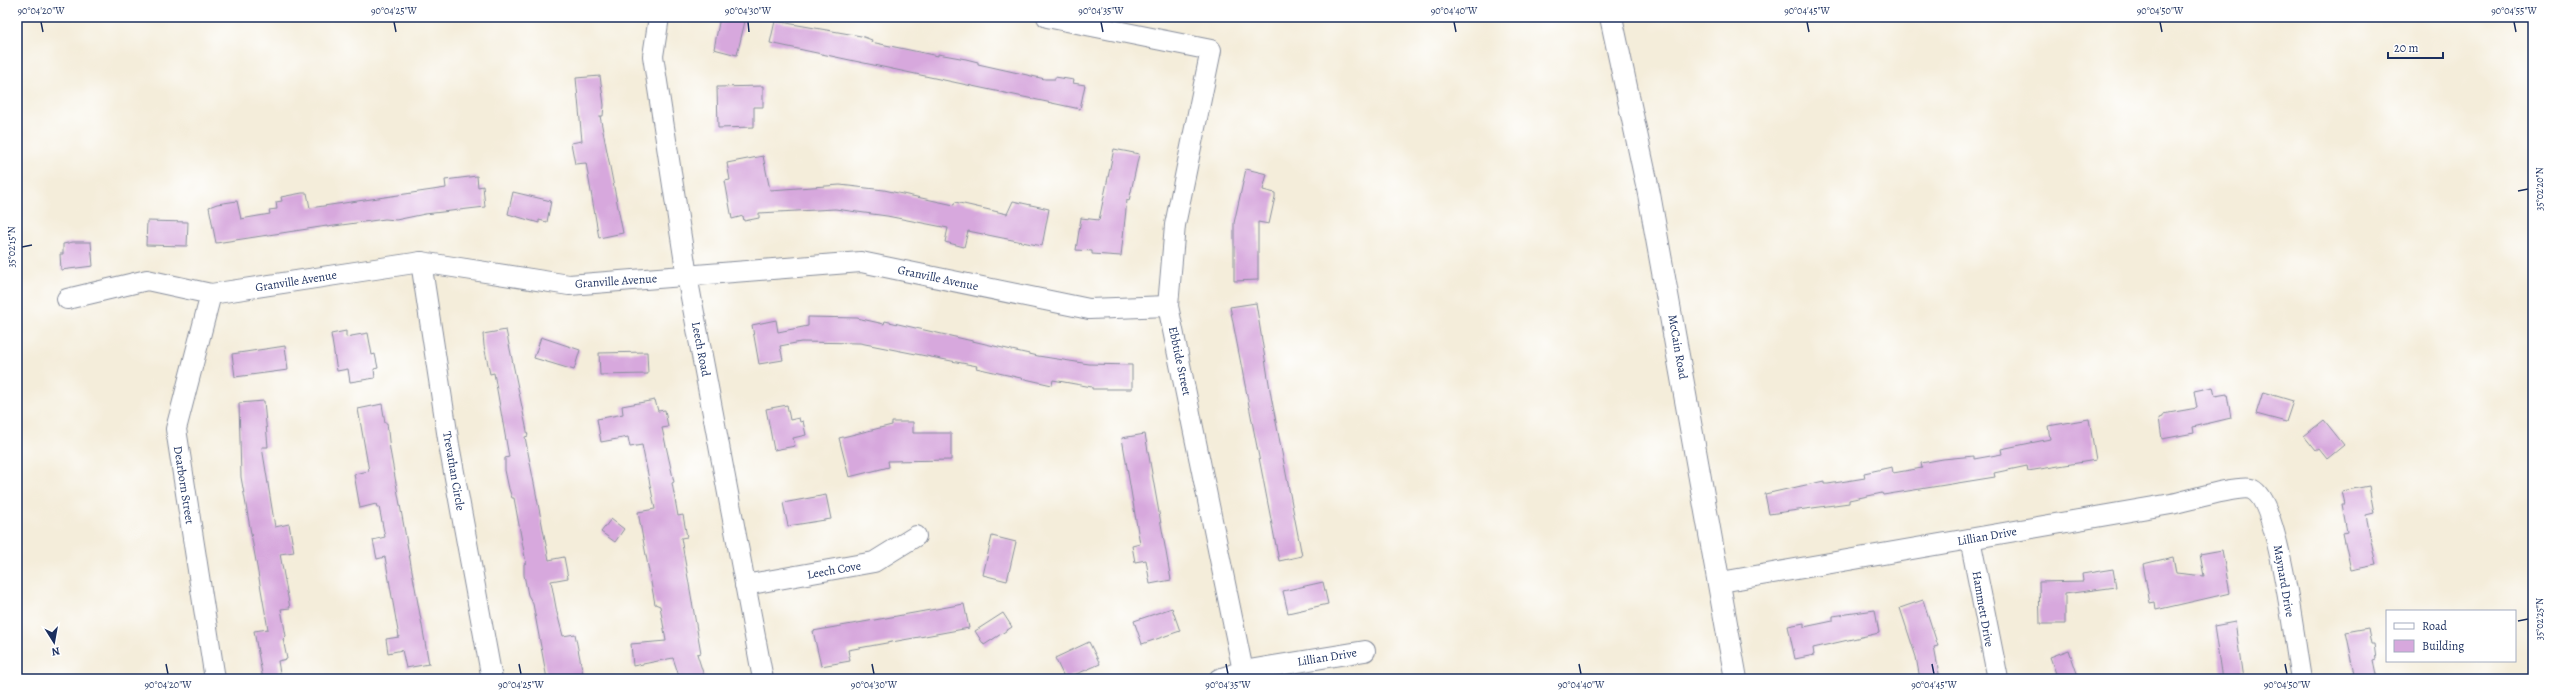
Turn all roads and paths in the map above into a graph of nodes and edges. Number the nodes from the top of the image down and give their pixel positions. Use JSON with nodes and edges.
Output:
{"nodes":[{"id":1,"x":659,"y":17,"type":"edge"},
{"id":2,"x":1047,"y":17,"type":"edge"},
{"id":3,"x":1611,"y":17,"type":"edge"},
{"id":4,"x":421,"y":262,"type":"junction"},
{"id":5,"x":687,"y":276,"type":"junction"},
{"id":6,"x":211,"y":294,"type":"junction"},
{"id":7,"x":67,"y":299,"type":"dead end"},
{"id":8,"x":1168,"y":306,"type":"junction"},
{"id":9,"x":2252,"y":490,"type":"joint"},
{"id":10,"x":916,"y":536,"type":"dead end"},
{"id":11,"x":1970,"y":539,"type":"junction"},
{"id":12,"x":1721,"y":582,"type":"junction"},
{"id":13,"x":745,"y":586,"type":"junction"},
{"id":14,"x":1365,"y":651,"type":"dead end"},
{"id":15,"x":1243,"y":671,"type":"junction"},
{"id":16,"x":215,"y":679,"type":"edge"},
{"id":17,"x":492,"y":679,"type":"edge"},
{"id":18,"x":763,"y":679,"type":"edge"},
{"id":19,"x":1219,"y":679,"type":"edge"},
{"id":20,"x":1736,"y":679,"type":"edge"},
{"id":21,"x":1998,"y":679,"type":"edge"},
{"id":22,"x":2301,"y":679,"type":"edge"}],
"edges":[{"from":1,"to":5,"type":"street","name":"Leech Road"},
{"from":2,"to":8,"type":"street","name":"Ebbtide Street"},
{"from":3,"to":12,"type":"street","name":"McCain Road"},
{"from":4,"to":5,"type":"street","name":"Granville Avenue"},
{"from":4,"to":6,"type":"street","name":"Granville Avenue"},
{"from":4,"to":17,"type":"street","name":"Trevathan Circle"},
{"from":5,"to":8,"type":"street","name":"Granville Avenue"},
{"from":5,"to":13,"type":"street","name":"Leech Road"},
{"from":6,"to":7,"type":"street","name":"Granville Avenue"},
{"from":6,"to":16,"type":"street","name":"Dearborn Street"},
{"from":8,"to":15,"type":"street","name":"Ebbtide Street"},
{"from":9,"to":11,"type":"street","name":"Lillian Drive"},
{"from":9,"to":22,"type":"street","name":"Maynard Drive"},
{"from":10,"to":13,"type":"street","name":"Leech Cove"},
{"from":11,"to":12,"type":"street","name":"Lillian Drive"},
{"from":11,"to":21,"type":"street","name":"Hammett Drive"},
{"from":12,"to":20,"type":"street","name":"McCain Road"},
{"from":13,"to":18,"type":"street","name":"Leech Road"},
{"from":14,"to":15,"type":"street","name":"Lillian Drive"},
{"from":15,"to":19,"type":"street","name":"Lillian Drive"}]}
